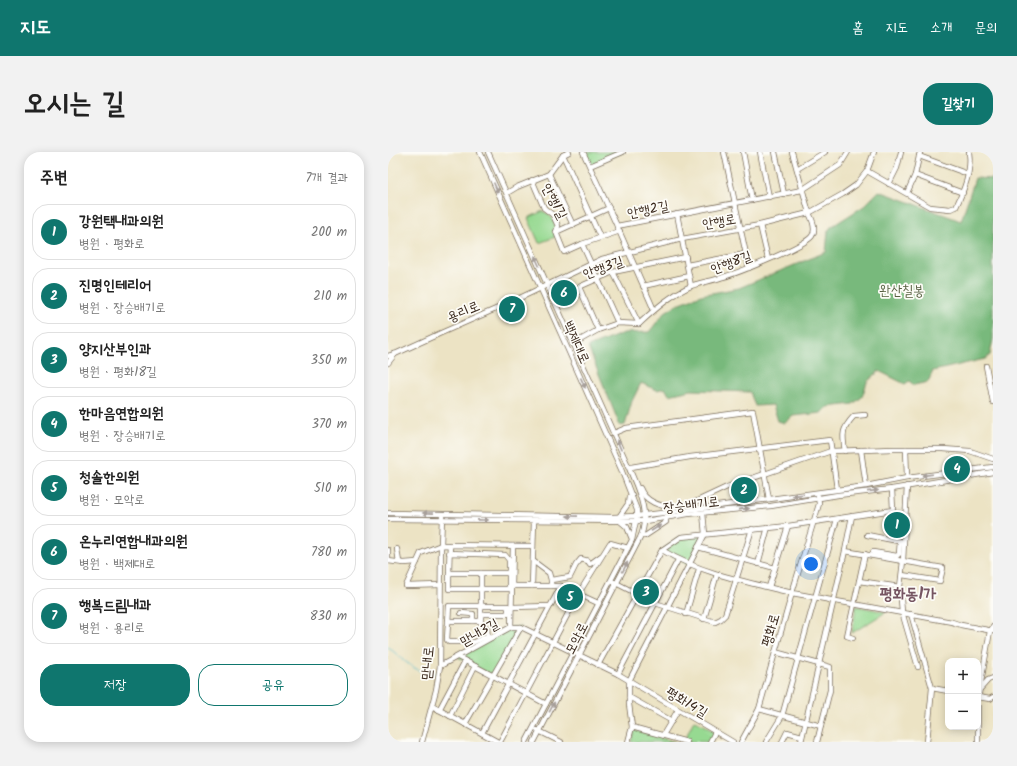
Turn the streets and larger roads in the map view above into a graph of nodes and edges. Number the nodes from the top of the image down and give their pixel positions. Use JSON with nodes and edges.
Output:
{"nodes":[{"id":1,"x":480,"y":152,"type":"edge"},
{"id":2,"x":488,"y":152,"type":"edge"},
{"id":3,"x":569,"y":152,"type":"edge"},
{"id":4,"x":583,"y":152,"type":"edge"},
{"id":5,"x":623,"y":152,"type":"edge"},
{"id":6,"x":724,"y":152,"type":"edge"},
{"id":7,"x":743,"y":152,"type":"edge"},
{"id":8,"x":760,"y":152,"type":"edge"},
{"id":9,"x":775,"y":152,"type":"edge"},
{"id":10,"x":792,"y":152,"type":"edge"},
{"id":11,"x":848,"y":152,"type":"edge"},
{"id":12,"x":874,"y":152,"type":"edge"},
{"id":13,"x":901,"y":152,"type":"edge"},
{"id":14,"x":969,"y":152,"type":"edge"},
{"id":15,"x":822,"y":153,"type":"edge"},
{"id":16,"x":920,"y":154,"type":"edge"},
{"id":17,"x":564,"y":155,"type":"junction"},
{"id":18,"x":590,"y":166,"type":"junction"},
{"id":19,"x":797,"y":169,"type":"junction"},
{"id":20,"x":867,"y":171,"type":"junction"},
{"id":21,"x":549,"y":174,"type":"junction"},
{"id":22,"x":968,"y":174,"type":"junction"},
{"id":23,"x":915,"y":175,"type":"junction"},
{"id":24,"x":532,"y":180,"type":"junction"},
{"id":25,"x":889,"y":184,"type":"junction"},
{"id":26,"x":802,"y":190,"type":"junction"},
{"id":27,"x":507,"y":193,"type":"junction"},
{"id":28,"x":907,"y":193,"type":"junction"},
{"id":29,"x":962,"y":193,"type":"junction"},
{"id":30,"x":784,"y":194,"type":"junction"},
{"id":31,"x":769,"y":196,"type":"junction"},
{"id":32,"x":752,"y":200,"type":"junction"},
{"id":33,"x":734,"y":203,"type":"junction"},
{"id":34,"x":609,"y":208,"type":"junction"},
{"id":35,"x":808,"y":213,"type":"junction"},
{"id":36,"x":677,"y":214,"type":"junction"},
{"id":37,"x":591,"y":216,"type":"junction"},
{"id":38,"x":582,"y":220,"type":"joint"},
{"id":39,"x":573,"y":225,"type":"junction"},
{"id":40,"x":760,"y":225,"type":"junction"},
{"id":41,"x":617,"y":226,"type":"junction"},
{"id":42,"x":740,"y":229,"type":"junction"},
{"id":43,"x":620,"y":231,"type":"junction"},
{"id":44,"x":556,"y":232,"type":"junction"},
{"id":45,"x":600,"y":237,"type":"junction"},
{"id":46,"x":682,"y":239,"type":"junction"},
{"id":47,"x":582,"y":244,"type":"junction"},
{"id":48,"x":629,"y":252,"type":"junction"},
{"id":49,"x":745,"y":254,"type":"junction"},
{"id":50,"x":686,"y":257,"type":"junction"},
{"id":51,"x":768,"y":259,"type":"junction"},
{"id":52,"x":590,"y":264,"type":"junction"},
{"id":53,"x":687,"y":265,"type":"junction"},
{"id":54,"x":635,"y":267,"type":"junction"},
{"id":55,"x":749,"y":268,"type":"junction"},
{"id":56,"x":613,"y":272,"type":"junction"},
{"id":57,"x":689,"y":276,"type":"junction"},
{"id":58,"x":597,"y":278,"type":"junction"},
{"id":59,"x":547,"y":284,"type":"junction"},
{"id":60,"x":643,"y":286,"type":"junction"},
{"id":61,"x":692,"y":286,"type":"junction"},
{"id":62,"x":540,"y":287,"type":"junction"},
{"id":63,"x":654,"y":310,"type":"junction"},
{"id":64,"x":618,"y":324,"type":"junction"},
{"id":65,"x":639,"y":324,"type":"junction"},
{"id":66,"x":598,"y":330,"type":"junction"},
{"id":67,"x":573,"y":344,"type":"junction"},
{"id":68,"x":395,"y":354,"type":"junction"},
{"id":69,"x":388,"y":356,"type":"edge"},
{"id":70,"x":388,"y":363,"type":"edge"},
{"id":71,"x":986,"y":366,"type":"dead end"},
{"id":72,"x":993,"y":402,"type":"edge"},
{"id":73,"x":865,"y":414,"type":"dead end"},
{"id":74,"x":614,"y":433,"type":"junction"},
{"id":75,"x":760,"y":448,"type":"junction"},
{"id":76,"x":906,"y":449,"type":"junction"},
{"id":77,"x":861,"y":450,"type":"junction"},
{"id":78,"x":831,"y":451,"type":"junction"},
{"id":79,"x":845,"y":451,"type":"junction"},
{"id":80,"x":625,"y":459,"type":"junction"},
{"id":81,"x":993,"y":459,"type":"edge"},
{"id":82,"x":993,"y":467,"type":"edge"},
{"id":83,"x":632,"y":468,"type":"junction"},
{"id":84,"x":993,"y":472,"type":"edge"},
{"id":85,"x":765,"y":474,"type":"junction"},
{"id":86,"x":907,"y":478,"type":"junction"},
{"id":87,"x":866,"y":486,"type":"junction"},
{"id":88,"x":907,"y":486,"type":"junction"},
{"id":89,"x":837,"y":489,"type":"junction"},
{"id":90,"x":892,"y":489,"type":"junction"},
{"id":91,"x":817,"y":492,"type":"junction"},
{"id":92,"x":632,"y":495,"type":"junction"},
{"id":93,"x":818,"y":498,"type":"junction"},
{"id":94,"x":769,"y":499,"type":"junction"},
{"id":95,"x":695,"y":509,"type":"junction"},
{"id":96,"x":674,"y":512,"type":"junction"},
{"id":97,"x":388,"y":513,"type":"edge"},
{"id":98,"x":703,"y":513,"type":"junction"},
{"id":99,"x":442,"y":514,"type":"junction"},
{"id":100,"x":644,"y":515,"type":"junction"},
{"id":101,"x":637,"y":516,"type":"junction"},
{"id":102,"x":852,"y":516,"type":"junction"},
{"id":103,"x":666,"y":518,"type":"junction"},
{"id":104,"x":388,"y":519,"type":"edge"},
{"id":105,"x":442,"y":519,"type":"junction"},
{"id":106,"x":620,"y":519,"type":"junction"},
{"id":107,"x":837,"y":519,"type":"junction"},
{"id":108,"x":534,"y":521,"type":"junction"},
{"id":109,"x":645,"y":521,"type":"junction"},
{"id":110,"x":814,"y":521,"type":"junction"},
{"id":111,"x":636,"y":522,"type":"junction"},
{"id":112,"x":788,"y":526,"type":"junction"},
{"id":113,"x":768,"y":527,"type":"junction"},
{"id":114,"x":752,"y":529,"type":"junction"},
{"id":115,"x":705,"y":534,"type":"junction"},
{"id":116,"x":642,"y":535,"type":"junction"},
{"id":117,"x":867,"y":536,"type":"dead end"},
{"id":118,"x":632,"y":540,"type":"junction"},
{"id":119,"x":902,"y":542,"type":"junction"},
{"id":120,"x":441,"y":545,"type":"junction"},
{"id":121,"x":450,"y":545,"type":"junction"},
{"id":122,"x":513,"y":546,"type":"junction"},
{"id":123,"x":533,"y":546,"type":"junction"},
{"id":124,"x":698,"y":547,"type":"junction"},
{"id":125,"x":628,"y":548,"type":"junction"},
{"id":126,"x":397,"y":549,"type":"dead end"},
{"id":127,"x":388,"y":550,"type":"edge"},
{"id":128,"x":662,"y":550,"type":"junction"},
{"id":129,"x":859,"y":550,"type":"dead end"},
{"id":130,"x":845,"y":551,"type":"junction"},
{"id":131,"x":605,"y":552,"type":"junction"},
{"id":132,"x":449,"y":553,"type":"junction"},
{"id":133,"x":865,"y":554,"type":"junction"},
{"id":134,"x":742,"y":559,"type":"junction"},
{"id":135,"x":533,"y":560,"type":"junction"},
{"id":136,"x":678,"y":560,"type":"junction"},
{"id":137,"x":388,"y":561,"type":"edge"},
{"id":138,"x":903,"y":561,"type":"junction"},
{"id":139,"x":399,"y":562,"type":"junction"},
{"id":140,"x":417,"y":562,"type":"junction"},
{"id":141,"x":689,"y":564,"type":"junction"},
{"id":142,"x":758,"y":564,"type":"junction"},
{"id":143,"x":775,"y":568,"type":"junction"},
{"id":144,"x":699,"y":569,"type":"junction"},
{"id":145,"x":449,"y":573,"type":"junction"},
{"id":146,"x":481,"y":573,"type":"junction"},
{"id":147,"x":509,"y":573,"type":"junction"},
{"id":148,"x":717,"y":574,"type":"junction"},
{"id":149,"x":902,"y":575,"type":"junction"},
{"id":150,"x":735,"y":579,"type":"junction"},
{"id":151,"x":551,"y":580,"type":"junction"},
{"id":152,"x":611,"y":580,"type":"junction"},
{"id":153,"x":859,"y":581,"type":"junction"},
{"id":154,"x":617,"y":583,"type":"junction"},
{"id":155,"x":440,"y":585,"type":"junction"},
{"id":156,"x":512,"y":586,"type":"junction"},
{"id":157,"x":532,"y":586,"type":"junction"},
{"id":158,"x":551,"y":586,"type":"junction"},
{"id":159,"x":561,"y":586,"type":"junction"},
{"id":160,"x":769,"y":587,"type":"junction"},
{"id":161,"x":900,"y":587,"type":"junction"},
{"id":162,"x":481,"y":589,"type":"junction"},
{"id":163,"x":792,"y":593,"type":"junction"},
{"id":164,"x":578,"y":594,"type":"junction"},
{"id":165,"x":637,"y":594,"type":"junction"},
{"id":166,"x":815,"y":596,"type":"junction"},
{"id":167,"x":834,"y":599,"type":"junction"},
{"id":168,"x":598,"y":603,"type":"junction"},
{"id":169,"x":655,"y":603,"type":"junction"},
{"id":170,"x":854,"y":603,"type":"junction"},
{"id":171,"x":481,"y":605,"type":"junction"},
{"id":172,"x":550,"y":606,"type":"junction"},
{"id":173,"x":512,"y":607,"type":"junction"},
{"id":174,"x":667,"y":607,"type":"junction"},
{"id":175,"x":902,"y":612,"type":"junction"},
{"id":176,"x":461,"y":613,"type":"dead end"},
{"id":177,"x":481,"y":614,"type":"junction"},
{"id":178,"x":686,"y":614,"type":"junction"},
{"id":179,"x":911,"y":614,"type":"junction"},
{"id":180,"x":704,"y":619,"type":"junction"},
{"id":181,"x":448,"y":621,"type":"junction"},
{"id":182,"x":473,"y":621,"type":"junction"},
{"id":183,"x":481,"y":621,"type":"junction"},
{"id":184,"x":512,"y":627,"type":"junction"},
{"id":185,"x":521,"y":627,"type":"junction"},
{"id":186,"x":992,"y":630,"type":"edge"},
{"id":187,"x":536,"y":634,"type":"junction"},
{"id":188,"x":488,"y":638,"type":"junction"},
{"id":189,"x":853,"y":638,"type":"dead end"},
{"id":190,"x":553,"y":643,"type":"junction"},
{"id":191,"x":774,"y":652,"type":"junction"},
{"id":192,"x":573,"y":653,"type":"junction"},
{"id":193,"x":458,"y":656,"type":"junction"},
{"id":194,"x":579,"y":656,"type":"junction"},
{"id":195,"x":797,"y":658,"type":"junction"},
{"id":196,"x":465,"y":660,"type":"junction"},
{"id":197,"x":819,"y":664,"type":"junction"},
{"id":198,"x":598,"y":665,"type":"junction"},
{"id":199,"x":440,"y":666,"type":"junction"},
{"id":200,"x":475,"y":666,"type":"junction"},
{"id":201,"x":918,"y":667,"type":"dead end"},
{"id":202,"x":618,"y":674,"type":"junction"},
{"id":203,"x":493,"y":676,"type":"junction"},
{"id":204,"x":993,"y":678,"type":"edge"},
{"id":205,"x":629,"y":681,"type":"junction"},
{"id":206,"x":508,"y":685,"type":"junction"},
{"id":207,"x":932,"y":688,"type":"junction"},
{"id":208,"x":981,"y":688,"type":"joint"},
{"id":209,"x":945,"y":690,"type":"edge"},
{"id":210,"x":526,"y":694,"type":"junction"},
{"id":211,"x":629,"y":697,"type":"junction"},
{"id":212,"x":993,"y":697,"type":"edge"},
{"id":213,"x":981,"y":698,"type":"edge"},
{"id":214,"x":546,"y":704,"type":"junction"},
{"id":215,"x":432,"y":706,"type":"junction"},
{"id":216,"x":759,"y":709,"type":"junction"},
{"id":217,"x":439,"y":710,"type":"junction"},
{"id":218,"x":678,"y":710,"type":"junction"},
{"id":219,"x":450,"y":716,"type":"junction"},
{"id":220,"x":782,"y":716,"type":"junction"},
{"id":221,"x":672,"y":721,"type":"junction"},
{"id":222,"x":805,"y":722,"type":"junction"},
{"id":223,"x":465,"y":724,"type":"junction"},
{"id":224,"x":821,"y":726,"type":"junction"},
{"id":225,"x":632,"y":727,"type":"junction"},
{"id":226,"x":534,"y":728,"type":"junction"},
{"id":227,"x":978,"y":730,"type":"edge"},
{"id":228,"x":539,"y":731,"type":"junction"},
{"id":229,"x":715,"y":732,"type":"junction"},
{"id":230,"x":482,"y":733,"type":"junction"},
{"id":231,"x":663,"y":735,"type":"junction"},
{"id":232,"x":802,"y":736,"type":"junction"},
{"id":233,"x":723,"y":740,"type":"edge"},
{"id":234,"x":422,"y":742,"type":"edge"},
{"id":235,"x":499,"y":742,"type":"edge"},
{"id":236,"x":526,"y":742,"type":"edge"},
{"id":237,"x":534,"y":742,"type":"edge"},
{"id":238,"x":561,"y":742,"type":"edge"},
{"id":239,"x":628,"y":742,"type":"edge"},
{"id":240,"x":687,"y":742,"type":"edge"},
{"id":241,"x":710,"y":742,"type":"edge"},
{"id":242,"x":734,"y":742,"type":"edge"},
{"id":243,"x":741,"y":742,"type":"edge"},
{"id":244,"x":766,"y":742,"type":"edge"},
{"id":245,"x":782,"y":742,"type":"edge"},
{"id":246,"x":801,"y":742,"type":"edge"},
{"id":247,"x":817,"y":742,"type":"edge"},
{"id":248,"x":927,"y":742,"type":"edge"},
{"id":249,"x":978,"y":742,"type":"edge"}],
"edges":[{"from":1,"to":62,"type":"street","name":"백제대로","one_way":true},
{"from":2,"to":27,"type":"street","name":"백제대로"},
{"from":3,"to":17,"type":"street"},
{"from":4,"to":18,"type":"street","name":"안행2길"},
{"from":5,"to":18,"type":"street"},
{"from":6,"to":33,"type":"street"},
{"from":7,"to":32,"type":"street"},
{"from":8,"to":31,"type":"street"},
{"from":9,"to":30,"type":"street"},
{"from":10,"to":19,"type":"street"},
{"from":11,"to":26,"type":"street"},
{"from":12,"to":20,"type":"street","name":"안행로"},
{"from":13,"to":25,"type":"street"},
{"from":14,"to":22,"type":"street"},
{"from":15,"to":19,"type":"street"},
{"from":16,"to":22,"type":"street"},
{"from":16,"to":23,"type":"street"},
{"from":17,"to":21,"type":"street"},
{"from":17,"to":37,"type":"street"},
{"from":18,"to":34,"type":"street","name":"안행2길"},
{"from":19,"to":26,"type":"street"},
{"from":20,"to":25,"type":"street"},
{"from":20,"to":35,"type":"street","name":"안행로"},
{"from":21,"to":24,"type":"street"},
{"from":21,"to":39,"type":"street"},
{"from":22,"to":29,"type":"street"},
{"from":23,"to":28,"type":"street"},
{"from":23,"to":29,"type":"street"},
{"from":24,"to":27,"type":"street"},
{"from":24,"to":44,"type":"street","name":"안행1길"},
{"from":25,"to":28,"type":"street"},
{"from":26,"to":30,"type":"street","name":"안행2길"},
{"from":26,"to":35,"type":"street"},
{"from":59,"to":27,"type":"street","name":"백제대로","one_way":true},
{"from":28,"to":29,"type":"street"},
{"from":30,"to":31,"type":"street","name":"안행2길"},
{"from":31,"to":32,"type":"street","name":"안행2길"},
{"from":32,"to":33,"type":"street","name":"안행2길"},
{"from":33,"to":36,"type":"street","name":"안행2길"},
{"from":33,"to":42,"type":"street"},
{"from":34,"to":37,"type":"street","name":"안행2길"},
{"from":34,"to":41,"type":"street","name":"안행2길"},
{"from":35,"to":40,"type":"street","name":"안행로"},
{"from":35,"to":51,"type":"street","name":"안행8길"},
{"from":36,"to":41,"type":"street","name":"안행2길"},
{"from":36,"to":46,"type":"street"},
{"from":37,"to":38,"type":"street","name":"안행2길"},
{"from":37,"to":45,"type":"street"},
{"from":38,"to":39,"type":"street","name":"안행1길"},
{"from":39,"to":44,"type":"street","name":"안행1길"},
{"from":40,"to":42,"type":"street","name":"안행로"},
{"from":40,"to":51,"type":"street"},
{"from":41,"to":43,"type":"street","name":"안행2길"},
{"from":42,"to":46,"type":"street","name":"안행로"},
{"from":42,"to":49,"type":"street"},
{"from":43,"to":45,"type":"street"},
{"from":43,"to":48,"type":"street","name":"안행2길"},
{"from":44,"to":47,"type":"street","name":"안행1길"},
{"from":45,"to":47,"type":"street"},
{"from":46,"to":48,"type":"street","name":"안행로"},
{"from":46,"to":50,"type":"street"},
{"from":47,"to":52,"type":"street"},
{"from":48,"to":52,"type":"street","name":"안행로"},
{"from":48,"to":54,"type":"street","name":"안행3길"},
{"from":49,"to":53,"type":"street"},
{"from":49,"to":55,"type":"street"},
{"from":50,"to":53,"type":"street"},
{"from":50,"to":54,"type":"street","name":"안행3길"},
{"from":51,"to":55,"type":"street","name":"안행8길"},
{"from":52,"to":58,"type":"street"},
{"from":52,"to":59,"type":"street","name":"안행로"},
{"from":53,"to":57,"type":"street"},
{"from":54,"to":56,"type":"street","name":"안행3길"},
{"from":54,"to":60,"type":"street","name":"안행3길"},
{"from":55,"to":61,"type":"street","name":"안행8길"},
{"from":56,"to":58,"type":"street","name":"안행3길"},
{"from":56,"to":65,"type":"street"},
{"from":57,"to":60,"type":"street"},
{"from":57,"to":61,"type":"street"},
{"from":58,"to":64,"type":"street"},
{"from":58,"to":66,"type":"street","name":"안행3길"},
{"from":59,"to":62,"type":"street","name":"용리로"},
{"from":59,"to":67,"type":"street","name":"백제대로"},
{"from":60,"to":63,"type":"street","name":"안행3길"},
{"from":61,"to":63,"type":"street","name":"안행8길"},
{"from":62,"to":68,"type":"street","name":"용리로"},
{"from":62,"to":92,"type":"street","name":"백제대로","one_way":true},
{"from":63,"to":65,"type":"street","name":"안행8길"},
{"from":64,"to":65,"type":"street"},
{"from":64,"to":66,"type":"street"},
{"from":66,"to":67,"type":"street"},
{"from":67,"to":74,"type":"street","name":"백제대로"},
{"from":68,"to":69,"type":"street","name":"용리로"},
{"from":68,"to":70,"type":"street"},
{"from":71,"to":72,"type":"street"},
{"from":73,"to":79,"type":"street"},
{"from":74,"to":75,"type":"street"},
{"from":80,"to":74,"type":"street","name":"백제대로","one_way":true},
{"from":75,"to":78,"type":"street"},
{"from":75,"to":83,"type":"street"},
{"from":75,"to":85,"type":"street"},
{"from":76,"to":77,"type":"street"},
{"from":76,"to":81,"type":"street"},
{"from":76,"to":86,"type":"street"},
{"from":77,"to":79,"type":"street"},
{"from":77,"to":87,"type":"street"},
{"from":78,"to":79,"type":"street"},
{"from":78,"to":85,"type":"street"},
{"from":78,"to":89,"type":"street"},
{"from":80,"to":83,"type":"street"},
{"from":80,"to":100,"type":"street","name":"백제대로"},
{"from":82,"to":86,"type":"street","name":"장승배기로","one_way":true},
{"from":83,"to":96,"type":"street"},
{"from":84,"to":88,"type":"street","name":"장승배기로"},
{"from":85,"to":94,"type":"street"},
{"from":85,"to":95,"type":"street"},
{"from":86,"to":87,"type":"street","name":"장승배기로"},
{"from":87,"to":89,"type":"street","name":"장승배기로"},
{"from":88,"to":90,"type":"street","name":"장승배기로"},
{"from":88,"to":119,"type":"street"},
{"from":89,"to":91,"type":"street","name":"장승배기로"},
{"from":93,"to":90,"type":"street","name":"장승배기로","one_way":true},
{"from":90,"to":102,"type":"street"},
{"from":91,"to":93,"type":"street","name":"평화로"},
{"from":91,"to":94,"type":"street","name":"장승배기로","one_way":true},
{"from":92,"to":101,"type":"street","name":"백제대로"},
{"from":92,"to":106,"type":"street"},
{"from":98,"to":93,"type":"street","name":"장승배기로","one_way":true},
{"from":93,"to":110,"type":"street","name":"평화로"},
{"from":94,"to":95,"type":"street","name":"장승배기로"},
{"from":95,"to":96,"type":"street","name":"장승배기로"},
{"from":96,"to":100,"type":"street","name":"장승배기로"},
{"from":99,"to":97,"type":"street","name":"장승배기로","one_way":true},
{"from":98,"to":103,"type":"street","name":"장승배기로"},
{"from":98,"to":115,"type":"street"},
{"from":99,"to":105,"type":"street","name":"맏내로"},
{"from":106,"to":99,"type":"street","name":"장승배기로","one_way":true},
{"from":100,"to":101,"type":"street","name":"장승배기로"},
{"from":100,"to":109,"type":"street","name":"백제대로"},
{"from":101,"to":106,"type":"street","name":"장승배기로"},
{"from":101,"to":111,"type":"street","name":"백제대로"},
{"from":102,"to":107,"type":"street"},
{"from":102,"to":130,"type":"street"},
{"from":103,"to":109,"type":"street","name":"장승배기로"},
{"from":116,"to":103,"type":"street","one_way":true},
{"from":104,"to":105,"type":"street","name":"장승배기로"},
{"from":105,"to":108,"type":"street","name":"장승배기로","one_way":true},
{"from":105,"to":120,"type":"street","name":"맏내로"},
{"from":106,"to":108,"type":"street","name":"장승배기로"},
{"from":106,"to":111,"type":"street","name":"장승배기로"},
{"from":106,"to":118,"type":"street"},
{"from":107,"to":110,"type":"street"},
{"from":107,"to":166,"type":"street"},
{"from":108,"to":123,"type":"street"},
{"from":109,"to":111,"type":"street","name":"장승배기로"},
{"from":109,"to":116,"type":"street","name":"모악로"},
{"from":110,"to":112,"type":"street"},
{"from":110,"to":163,"type":"street","name":"평화로"},
{"from":111,"to":118,"type":"street","name":"모악로"},
{"from":112,"to":113,"type":"street"},
{"from":112,"to":143,"type":"street"},
{"from":113,"to":114,"type":"street"},
{"from":113,"to":142,"type":"street"},
{"from":114,"to":115,"type":"street"},
{"from":114,"to":134,"type":"street"},
{"from":115,"to":124,"type":"street"},
{"from":115,"to":128,"type":"street"},
{"from":154,"to":116,"type":"street","name":"모악로","one_way":true},
{"from":117,"to":119,"type":"street"},
{"from":118,"to":125,"type":"street","name":"모악로"},
{"from":119,"to":129,"type":"street"},
{"from":119,"to":138,"type":"street"},
{"from":120,"to":121,"type":"street"},
{"from":120,"to":140,"type":"street"},
{"from":120,"to":155,"type":"street","name":"맏내로"},
{"from":121,"to":122,"type":"street"},
{"from":121,"to":132,"type":"street"},
{"from":122,"to":123,"type":"street"},
{"from":122,"to":156,"type":"street"},
{"from":123,"to":135,"type":"street"},
{"from":124,"to":134,"type":"street"},
{"from":124,"to":141,"type":"street"},
{"from":125,"to":131,"type":"street"},
{"from":125,"to":152,"type":"street","name":"모악로"},
{"from":126,"to":139,"type":"street"},
{"from":127,"to":137,"type":"street"},
{"from":128,"to":136,"type":"street"},
{"from":128,"to":165,"type":"street"},
{"from":130,"to":133,"type":"street"},
{"from":130,"to":167,"type":"street"},
{"from":131,"to":151,"type":"street"},
{"from":131,"to":164,"type":"street"},
{"from":132,"to":145,"type":"street"},
{"from":132,"to":147,"type":"street"},
{"from":133,"to":138,"type":"street"},
{"from":133,"to":153,"type":"street"},
{"from":134,"to":142,"type":"street"},
{"from":134,"to":150,"type":"street"},
{"from":135,"to":151,"type":"street"},
{"from":135,"to":157,"type":"street"},
{"from":136,"to":141,"type":"street"},
{"from":136,"to":169,"type":"street"},
{"from":137,"to":139,"type":"street"},
{"from":138,"to":149,"type":"street"},
{"from":138,"to":149,"type":"street"},
{"from":139,"to":140,"type":"street"},
{"from":140,"to":155,"type":"street"},
{"from":141,"to":144,"type":"street"},
{"from":141,"to":174,"type":"street"},
{"from":142,"to":143,"type":"street"},
{"from":143,"to":160,"type":"street"},
{"from":144,"to":148,"type":"street"},
{"from":144,"to":178,"type":"street"},
{"from":145,"to":146,"type":"street"},
{"from":145,"to":162,"type":"street"},
{"from":146,"to":147,"type":"street"},
{"from":146,"to":162,"type":"street"},
{"from":147,"to":162,"type":"street"},
{"from":148,"to":150,"type":"street"},
{"from":148,"to":180,"type":"street"},
{"from":149,"to":161,"type":"street"},
{"from":150,"to":160,"type":"street"},
{"from":150,"to":180,"type":"street"},
{"from":151,"to":158,"type":"street"},
{"from":152,"to":154,"type":"street"},
{"from":152,"to":168,"type":"street","name":"모악로"},
{"from":153,"to":161,"type":"street"},
{"from":153,"to":170,"type":"street"},
{"from":154,"to":165,"type":"street"},
{"from":154,"to":194,"type":"street","name":"모악로"},
{"from":155,"to":199,"type":"street","name":"맏내로"},
{"from":156,"to":157,"type":"street"},
{"from":156,"to":173,"type":"street"},
{"from":157,"to":158,"type":"street"},
{"from":158,"to":159,"type":"street"},
{"from":159,"to":164,"type":"street"},
{"from":159,"to":172,"type":"street"},
{"from":160,"to":163,"type":"street"},
{"from":161,"to":175,"type":"street"},
{"from":162,"to":171,"type":"street"},
{"from":163,"to":166,"type":"street"},
{"from":163,"to":191,"type":"street","name":"평화로"},
{"from":164,"to":168,"type":"street"},
{"from":164,"to":190,"type":"street"},
{"from":165,"to":169,"type":"street"},
{"from":165,"to":198,"type":"street"},
{"from":166,"to":167,"type":"street"},
{"from":166,"to":195,"type":"street"},
{"from":167,"to":170,"type":"street"},
{"from":167,"to":197,"type":"street"},
{"from":168,"to":192,"type":"street","name":"모악로"},
{"from":169,"to":174,"type":"street"},
{"from":169,"to":202,"type":"street"},
{"from":170,"to":175,"type":"street"},
{"from":170,"to":189,"type":"street"},
{"from":171,"to":177,"type":"street"},
{"from":171,"to":177,"type":"street"},
{"from":171,"to":181,"type":"street"},
{"from":172,"to":173,"type":"street"},
{"from":172,"to":187,"type":"street"},
{"from":173,"to":184,"type":"street"},
{"from":174,"to":178,"type":"street"},
{"from":174,"to":205,"type":"street"},
{"from":175,"to":179,"type":"street"},
{"from":175,"to":201,"type":"street"},
{"from":176,"to":182,"type":"street"},
{"from":177,"to":183,"type":"street"},
{"from":178,"to":180,"type":"street"},
{"from":179,"to":186,"type":"street"},
{"from":179,"to":207,"type":"street"},
{"from":181,"to":182,"type":"street"},
{"from":181,"to":188,"type":"street"},
{"from":182,"to":183,"type":"street"},
{"from":183,"to":188,"type":"street"},
{"from":184,"to":185,"type":"street","name":"맏내3길"},
{"from":184,"to":188,"type":"street","name":"맏내3길"},
{"from":185,"to":187,"type":"street","name":"맏내3길"},
{"from":185,"to":203,"type":"street"},
{"from":186,"to":208,"type":"street"},
{"from":187,"to":190,"type":"street","name":"맏내3길"},
{"from":187,"to":206,"type":"street"},
{"from":188,"to":193,"type":"street","name":"맏내3길"},
{"from":190,"to":192,"type":"street","name":"맏내3길"},
{"from":190,"to":210,"type":"street"},
{"from":191,"to":195,"type":"street"},
{"from":191,"to":216,"type":"street","name":"평화로"},
{"from":192,"to":194,"type":"street","name":"평화14길"},
{"from":192,"to":214,"type":"street","name":"모악로"},
{"from":193,"to":196,"type":"street"},
{"from":193,"to":199,"type":"street","name":"맏내3길"},
{"from":194,"to":198,"type":"street","name":"평화14길"},
{"from":228,"to":194,"type":"street","name":"모악로","one_way":true},
{"from":195,"to":197,"type":"street"},
{"from":195,"to":220,"type":"street"},
{"from":196,"to":200,"type":"street"},
{"from":196,"to":217,"type":"street"},
{"from":197,"to":222,"type":"street"},
{"from":197,"to":224,"type":"street"},
{"from":198,"to":202,"type":"street","name":"평화14길"},
{"from":199,"to":215,"type":"street","name":"맏내로"},
{"from":200,"to":203,"type":"street"},
{"from":200,"to":219,"type":"street"},
{"from":202,"to":205,"type":"street","name":"평화14길"},
{"from":203,"to":206,"type":"street"},
{"from":203,"to":223,"type":"street"},
{"from":204,"to":208,"type":"street"},
{"from":205,"to":211,"type":"street"},
{"from":205,"to":218,"type":"street","name":"평화14길"},
{"from":206,"to":210,"type":"street"},
{"from":206,"to":230,"type":"street"},
{"from":207,"to":209,"type":"street"},
{"from":207,"to":248,"type":"street"},
{"from":210,"to":214,"type":"street"},
{"from":210,"to":235,"type":"street"},
{"from":211,"to":221,"type":"street"},
{"from":211,"to":225,"type":"street"},
{"from":212,"to":213,"type":"street"},
{"from":214,"to":226,"type":"street","name":"모악로"},
{"from":215,"to":217,"type":"street"},
{"from":215,"to":234,"type":"street","name":"맏내로"},
{"from":216,"to":220,"type":"street"},
{"from":216,"to":243,"type":"street","name":"평화로"},
{"from":217,"to":219,"type":"street"},
{"from":218,"to":221,"type":"street"},
{"from":218,"to":229,"type":"street","name":"평화14길"},
{"from":219,"to":223,"type":"street"},
{"from":220,"to":222,"type":"street"},
{"from":220,"to":244,"type":"street"},
{"from":221,"to":231,"type":"street"},
{"from":222,"to":224,"type":"street"},
{"from":222,"to":232,"type":"street"},
{"from":223,"to":230,"type":"street"},
{"from":224,"to":247,"type":"street"},
{"from":225,"to":231,"type":"street"},
{"from":225,"to":239,"type":"street"},
{"from":226,"to":228,"type":"street"},
{"from":226,"to":236,"type":"street","name":"모악로"},
{"from":227,"to":249,"type":"street"},
{"from":228,"to":237,"type":"street","name":"모악로"},
{"from":228,"to":238,"type":"street"},
{"from":229,"to":233,"type":"street","name":"평화14길"},
{"from":229,"to":241,"type":"street"},
{"from":230,"to":235,"type":"street"},
{"from":231,"to":240,"type":"street"},
{"from":232,"to":245,"type":"street"},
{"from":232,"to":246,"type":"street"},
{"from":233,"to":242,"type":"street","name":"평화14길"}]}
